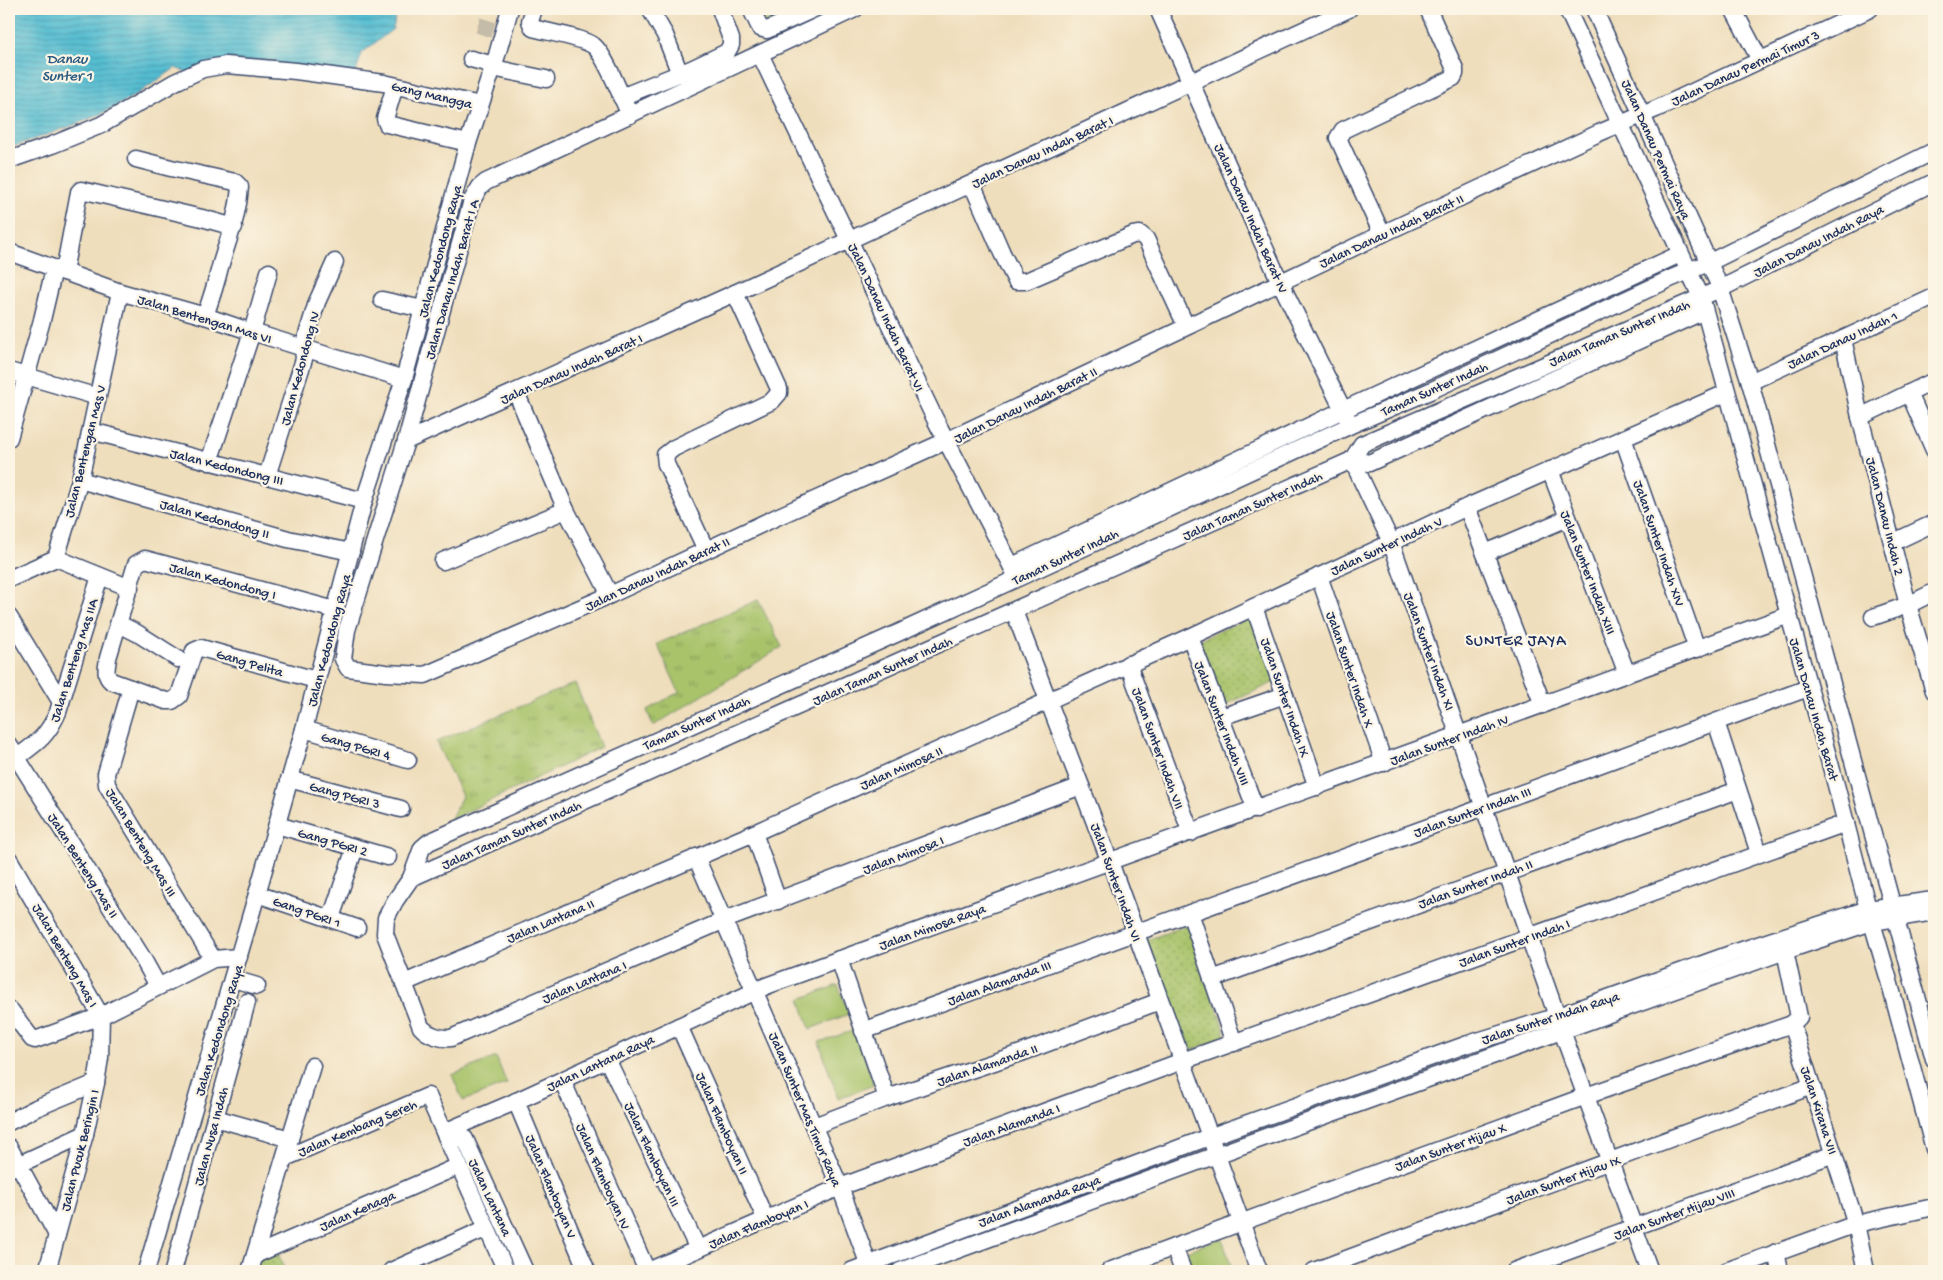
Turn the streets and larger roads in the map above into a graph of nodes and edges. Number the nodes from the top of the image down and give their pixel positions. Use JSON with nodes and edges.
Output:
{"nodes":[{"id":1,"x":510,"y":9,"type":"edge"},
{"id":2,"x":534,"y":9,"type":"edge"},
{"id":3,"x":650,"y":9,"type":"edge"},
{"id":4,"x":720,"y":9,"type":"edge"},
{"id":5,"x":751,"y":9,"type":"edge"},
{"id":6,"x":814,"y":9,"type":"edge"},
{"id":7,"x":855,"y":9,"type":"edge"},
{"id":8,"x":1158,"y":9,"type":"edge"},
{"id":9,"x":1349,"y":9,"type":"edge"},
{"id":10,"x":1428,"y":9,"type":"edge"},
{"id":11,"x":1567,"y":9,"type":"edge"},
{"id":12,"x":1594,"y":9,"type":"edge"},
{"id":13,"x":1733,"y":9,"type":"edge"},
{"id":14,"x":1870,"y":9,"type":"edge"},
{"id":15,"x":797,"y":12,"type":"edge"},
{"id":16,"x":760,"y":54,"type":"junction"},
{"id":17,"x":471,"y":59,"type":"dead end"},
{"id":18,"x":1760,"y":60,"type":"junction"},
{"id":19,"x":493,"y":66,"type":"junction"},
{"id":20,"x":680,"y":74,"type":"junction"},
{"id":21,"x":546,"y":79,"type":"dead end"},
{"id":22,"x":1191,"y":81,"type":"junction"},
{"id":23,"x":390,"y":84,"type":"junction"},
{"id":24,"x":621,"y":97,"type":"junction"},
{"id":25,"x":480,"y":105,"type":"junction"},
{"id":26,"x":630,"y":115,"type":"junction"},
{"id":27,"x":1641,"y":115,"type":"junction"},
{"id":28,"x":1622,"y":123,"type":"junction"},
{"id":29,"x":468,"y":143,"type":"junction"},
{"id":30,"x":1934,"y":151,"type":"edge"},
{"id":31,"x":136,"y":159,"type":"dead end"},
{"id":32,"x":9,"y":160,"type":"edge"},
{"id":33,"x":1934,"y":182,"type":"edge"},
{"id":34,"x":972,"y":184,"type":"junction"},
{"id":35,"x":234,"y":227,"type":"junction"},
{"id":36,"x":1382,"y":234,"type":"junction"},
{"id":37,"x":850,"y":239,"type":"junction"},
{"id":38,"x":9,"y":252,"type":"edge"},
{"id":39,"x":1680,"y":254,"type":"junction"},
{"id":40,"x":335,"y":262,"type":"dead end"},
{"id":41,"x":1710,"y":265,"type":"junction"},
{"id":42,"x":59,"y":270,"type":"junction"},
{"id":43,"x":269,"y":272,"type":"dead end"},
{"id":44,"x":1690,"y":273,"type":"junction"},
{"id":45,"x":1280,"y":282,"type":"junction"},
{"id":46,"x":1720,"y":287,"type":"junction"},
{"id":47,"x":120,"y":292,"type":"junction"},
{"id":48,"x":735,"y":293,"type":"junction"},
{"id":49,"x":1934,"y":297,"type":"edge"},
{"id":50,"x":382,"y":300,"type":"dead end"},
{"id":51,"x":1701,"y":301,"type":"junction"},
{"id":52,"x":423,"y":309,"type":"junction"},
{"id":53,"x":205,"y":316,"type":"junction"},
{"id":54,"x":1186,"y":326,"type":"junction"},
{"id":55,"x":252,"y":332,"type":"junction"},
{"id":56,"x":1843,"y":339,"type":"junction"},
{"id":57,"x":303,"y":348,"type":"junction"},
{"id":58,"x":9,"y":371,"type":"edge"},
{"id":59,"x":1527,"y":372,"type":"junction"},
{"id":60,"x":26,"y":375,"type":"junction"},
{"id":61,"x":404,"y":379,"type":"junction"},
{"id":62,"x":1934,"y":381,"type":"edge"},
{"id":63,"x":1750,"y":382,"type":"junction"},
{"id":64,"x":1534,"y":387,"type":"junction"},
{"id":65,"x":516,"y":392,"type":"junction"},
{"id":66,"x":1726,"y":393,"type":"junction"},
{"id":67,"x":1909,"y":393,"type":"junction"},
{"id":68,"x":98,"y":397,"type":"junction"},
{"id":69,"x":1343,"y":410,"type":"junction"},
{"id":70,"x":1860,"y":416,"type":"junction"},
{"id":71,"x":1351,"y":425,"type":"junction"},
{"id":72,"x":91,"y":431,"type":"junction"},
{"id":73,"x":9,"y":438,"type":"edge"},
{"id":74,"x":1622,"y":438,"type":"junction"},
{"id":75,"x":406,"y":441,"type":"junction"},
{"id":76,"x":946,"y":441,"type":"junction"},
{"id":77,"x":1934,"y":450,"type":"edge"},
{"id":78,"x":1352,"y":460,"type":"junction"},
{"id":79,"x":209,"y":462,"type":"junction"},
{"id":80,"x":1550,"y":470,"type":"junction"},
{"id":81,"x":267,"y":476,"type":"junction"},
{"id":82,"x":80,"y":480,"type":"junction"},
{"id":83,"x":364,"y":501,"type":"junction"},
{"id":84,"x":1467,"y":507,"type":"junction"},
{"id":85,"x":566,"y":510,"type":"junction"},
{"id":86,"x":1568,"y":518,"type":"junction"},
{"id":87,"x":1934,"y":523,"type":"edge"},
{"id":88,"x":1391,"y":542,"type":"junction"},
{"id":89,"x":1894,"y":542,"type":"junction"},
{"id":90,"x":706,"y":550,"type":"junction"},
{"id":91,"x":351,"y":552,"type":"junction"},
{"id":92,"x":1485,"y":553,"type":"junction"},
{"id":93,"x":56,"y":558,"type":"junction"},
{"id":94,"x":443,"y":561,"type":"dead end"},
{"id":95,"x":1014,"y":572,"type":"junction"},
{"id":96,"x":100,"y":576,"type":"junction"},
{"id":97,"x":1319,"y":576,"type":"junction"},
{"id":98,"x":9,"y":580,"type":"edge"},
{"id":99,"x":130,"y":588,"type":"junction"},
{"id":100,"x":1934,"y":592,"type":"edge"},
{"id":101,"x":610,"y":595,"type":"junction"},
{"id":102,"x":1908,"y":605,"type":"junction"},
{"id":103,"x":1254,"y":607,"type":"junction"},
{"id":104,"x":335,"y":610,"type":"junction"},
{"id":105,"x":1014,"y":611,"type":"junction"},
{"id":106,"x":1789,"y":615,"type":"junction"},
{"id":107,"x":9,"y":617,"type":"edge"},
{"id":108,"x":1873,"y":617,"type":"dead end"},
{"id":109,"x":118,"y":624,"type":"junction"},
{"id":110,"x":1190,"y":637,"type":"junction"},
{"id":111,"x":1696,"y":649,"type":"junction"},
{"id":112,"x":178,"y":659,"type":"dead end"},
{"id":113,"x":1128,"y":664,"type":"junction"},
{"id":114,"x":1931,"y":668,"type":"edge"},
{"id":115,"x":1627,"y":674,"type":"junction"},
{"id":116,"x":425,"y":675,"type":"joint"},
{"id":117,"x":316,"y":680,"type":"junction"},
{"id":118,"x":131,"y":688,"type":"junction"},
{"id":119,"x":1808,"y":688,"type":"junction"},
{"id":120,"x":1934,"y":691,"type":"edge"},
{"id":121,"x":1285,"y":695,"type":"junction"},
{"id":122,"x":1048,"y":700,"type":"junction"},
{"id":123,"x":61,"y":702,"type":"junction"},
{"id":124,"x":1543,"y":705,"type":"junction"},
{"id":125,"x":1221,"y":717,"type":"junction"},
{"id":126,"x":1716,"y":722,"type":"junction"},
{"id":127,"x":304,"y":730,"type":"junction"},
{"id":128,"x":1460,"y":735,"type":"junction"},
{"id":129,"x":12,"y":752,"type":"edge"},
{"id":130,"x":408,"y":760,"type":"dead end"},
{"id":131,"x":1384,"y":763,"type":"junction"},
{"id":132,"x":289,"y":779,"type":"junction"},
{"id":133,"x":1080,"y":786,"type":"junction"},
{"id":134,"x":1317,"y":787,"type":"junction"},
{"id":135,"x":1738,"y":790,"type":"junction"},
{"id":136,"x":1484,"y":807,"type":"junction"},
{"id":137,"x":402,"y":809,"type":"dead end"},
{"id":138,"x":1256,"y":810,"type":"junction"},
{"id":139,"x":1846,"y":823,"type":"junction"},
{"id":140,"x":277,"y":825,"type":"junction"},
{"id":141,"x":754,"y":833,"type":"junction"},
{"id":142,"x":1191,"y":833,"type":"junction"},
{"id":143,"x":355,"y":848,"type":"junction"},
{"id":144,"x":422,"y":848,"type":"joint"},
{"id":145,"x":1759,"y":853,"type":"junction"},
{"id":146,"x":388,"y":857,"type":"dead end"},
{"id":147,"x":696,"y":857,"type":"junction"},
{"id":148,"x":9,"y":859,"type":"edge"},
{"id":149,"x":1110,"y":862,"type":"junction"},
{"id":150,"x":1507,"y":872,"type":"junction"},
{"id":151,"x":14,"y":875,"type":"edge"},
{"id":152,"x":411,"y":878,"type":"junction"},
{"id":153,"x":257,"y":894,"type":"junction"},
{"id":154,"x":1934,"y":900,"type":"edge"},
{"id":155,"x":778,"y":901,"type":"junction"},
{"id":156,"x":1894,"y":911,"type":"junction"},
{"id":157,"x":1934,"y":912,"type":"edge"},
{"id":158,"x":1190,"y":913,"type":"junction"},
{"id":159,"x":1870,"y":915,"type":"junction"},
{"id":160,"x":331,"y":918,"type":"junction"},
{"id":161,"x":725,"y":920,"type":"junction"},
{"id":162,"x":357,"y":928,"type":"dead end"},
{"id":163,"x":1135,"y":933,"type":"junction"},
{"id":164,"x":1529,"y":936,"type":"junction"},
{"id":165,"x":1786,"y":951,"type":"junction"},
{"id":166,"x":239,"y":956,"type":"junction"},
{"id":167,"x":839,"y":959,"type":"junction"},
{"id":168,"x":214,"y":960,"type":"junction"},
{"id":169,"x":233,"y":979,"type":"junction"},
{"id":170,"x":1212,"y":979,"type":"junction"},
{"id":171,"x":404,"y":983,"type":"junction"},
{"id":172,"x":158,"y":986,"type":"junction"},
{"id":173,"x":257,"y":986,"type":"dead end"},
{"id":174,"x":755,"y":991,"type":"junction"},
{"id":175,"x":1160,"y":1001,"type":"junction"},
{"id":176,"x":247,"y":1002,"type":"dead end"},
{"id":177,"x":9,"y":1012,"type":"edge"},
{"id":178,"x":101,"y":1021,"type":"junction"},
{"id":179,"x":1560,"y":1023,"type":"junction"},
{"id":180,"x":1792,"y":1024,"type":"junction"},
{"id":181,"x":679,"y":1026,"type":"junction"},
{"id":182,"x":863,"y":1030,"type":"junction"},
{"id":183,"x":1234,"y":1043,"type":"junction"},
{"id":184,"x":607,"y":1059,"type":"junction"},
{"id":185,"x":1934,"y":1059,"type":"edge"},
{"id":186,"x":1182,"y":1062,"type":"junction"},
{"id":187,"x":312,"y":1066,"type":"dead end"},
{"id":188,"x":562,"y":1080,"type":"junction"},
{"id":189,"x":96,"y":1083,"type":"junction"},
{"id":190,"x":1812,"y":1086,"type":"junction"},
{"id":191,"x":1586,"y":1096,"type":"junction"},
{"id":192,"x":887,"y":1098,"type":"junction"},
{"id":193,"x":516,"y":1101,"type":"junction"},
{"id":194,"x":214,"y":1118,"type":"junction"},
{"id":195,"x":9,"y":1122,"type":"edge"},
{"id":196,"x":814,"y":1126,"type":"junction"},
{"id":197,"x":85,"y":1134,"type":"junction"},
{"id":198,"x":446,"y":1137,"type":"junction"},
{"id":199,"x":1209,"y":1137,"type":"junction"},
{"id":200,"x":290,"y":1139,"type":"junction"},
{"id":201,"x":9,"y":1147,"type":"edge"},
{"id":202,"x":1934,"y":1149,"type":"edge"},
{"id":203,"x":1834,"y":1154,"type":"junction"},
{"id":204,"x":1216,"y":1155,"type":"junction"},
{"id":205,"x":285,"y":1158,"type":"junction"},
{"id":206,"x":1611,"y":1161,"type":"junction"},
{"id":207,"x":459,"y":1166,"type":"junction"},
{"id":208,"x":14,"y":1167,"type":"edge"},
{"id":209,"x":840,"y":1187,"type":"junction"},
{"id":210,"x":1934,"y":1206,"type":"edge"},
{"id":211,"x":766,"y":1220,"type":"junction"},
{"id":212,"x":1241,"y":1222,"type":"junction"},
{"id":213,"x":1856,"y":1224,"type":"junction"},
{"id":214,"x":1635,"y":1227,"type":"junction"},
{"id":215,"x":487,"y":1228,"type":"junction"},
{"id":216,"x":57,"y":1235,"type":"junction"},
{"id":217,"x":1174,"y":1247,"type":"junction"},
{"id":218,"x":698,"y":1249,"type":"junction"},
{"id":219,"x":1776,"y":1252,"type":"junction"},
{"id":220,"x":255,"y":1255,"type":"junction"},
{"id":221,"x":869,"y":1267,"type":"edge"},
{"id":222,"x":47,"y":1271,"type":"edge"},
{"id":223,"x":146,"y":1271,"type":"edge"},
{"id":224,"x":173,"y":1271,"type":"edge"},
{"id":225,"x":250,"y":1271,"type":"edge"},
{"id":226,"x":391,"y":1271,"type":"edge"},
{"id":227,"x":506,"y":1271,"type":"edge"},
{"id":228,"x":525,"y":1271,"type":"edge"},
{"id":229,"x":587,"y":1271,"type":"edge"},
{"id":230,"x":647,"y":1271,"type":"edge"},
{"id":231,"x":851,"y":1271,"type":"edge"},
{"id":232,"x":900,"y":1271,"type":"edge"},
{"id":233,"x":1109,"y":1271,"type":"edge"},
{"id":234,"x":1183,"y":1271,"type":"edge"},
{"id":235,"x":1258,"y":1271,"type":"edge"},
{"id":236,"x":1314,"y":1271,"type":"edge"},
{"id":237,"x":1514,"y":1271,"type":"edge"},
{"id":238,"x":1650,"y":1271,"type":"edge"},
{"id":239,"x":1726,"y":1271,"type":"edge"},
{"id":240,"x":1780,"y":1271,"type":"edge"},
{"id":241,"x":1866,"y":1271,"type":"edge"}],
"edges":[{"from":1,"to":19,"type":"street","name":"Jalan Kedondong Raya"},
{"from":2,"to":24,"type":"street"},
{"from":3,"to":20,"type":"street"},
{"from":4,"to":20,"type":"street"},
{"from":5,"to":15,"type":"street"},
{"from":6,"to":15,"type":"street"},
{"from":7,"to":16,"type":"street","name":"Jalan Danau Indah Barat I A"},
{"from":8,"to":22,"type":"street","name":"Jalan Danau Indah Barat IV"},
{"from":9,"to":22,"type":"street","name":"Jalan Danau Indah Barat I"},
{"from":10,"to":36,"type":"street"},
{"from":11,"to":28,"type":"street","name":"Jalan Danau Permai Raya"},
{"from":12,"to":27,"type":"street","name":"Jalan Danau Permai Raya"},
{"from":13,"to":18,"type":"street"},
{"from":14,"to":18,"type":"street","name":"Jalan Danau Permai Timur 3"},
{"from":16,"to":26,"type":"street","name":"Jalan Danau Indah Barat I A"},
{"from":16,"to":37,"type":"street","name":"Jalan Danau Indah Barat VI"},
{"from":17,"to":19,"type":"street"},
{"from":18,"to":27,"type":"street","name":"Jalan Danau Permai Timur 3"},
{"from":19,"to":21,"type":"street"},
{"from":19,"to":25,"type":"street","name":"Jalan Kedondong Raya"},
{"from":20,"to":24,"type":"street"},
{"from":22,"to":34,"type":"street","name":"Jalan Danau Indah Barat I"},
{"from":22,"to":45,"type":"street","name":"Jalan Danau Indah Barat IV"},
{"from":23,"to":25,"type":"street","name":"Gang Mangga"},
{"from":23,"to":29,"type":"street"},
{"from":23,"to":32,"type":"street"},
{"from":24,"to":26,"type":"street"},
{"from":25,"to":29,"type":"street","name":"Jalan Kedondong Raya"},
{"from":26,"to":75,"type":"street","name":"Jalan Danau Indah Barat I A"},
{"from":27,"to":28,"type":"street","name":"Jalan Danau Permai Timur 3"},
{"from":27,"to":41,"type":"street","name":"Jalan Danau Permai Raya"},
{"from":28,"to":36,"type":"street","name":"Jalan Danau Indah Barat II"},
{"from":28,"to":39,"type":"street","name":"Jalan Danau Permai Raya"},
{"from":29,"to":52,"type":"street","name":"Jalan Kedondong Raya"},
{"from":30,"to":41,"type":"street","name":"Jalan Danau Indah Raya"},
{"from":31,"to":35,"type":"street"},
{"from":33,"to":46,"type":"street","name":"Jalan Danau Indah Raya"},
{"from":34,"to":37,"type":"street","name":"Jalan Danau Indah Barat I"},
{"from":34,"to":54,"type":"street"},
{"from":35,"to":42,"type":"street"},
{"from":35,"to":53,"type":"street"},
{"from":36,"to":45,"type":"street","name":"Jalan Danau Indah Barat II"},
{"from":37,"to":48,"type":"street","name":"Jalan Danau Indah Barat I"},
{"from":37,"to":76,"type":"street","name":"Jalan Danau Indah Barat VI"},
{"from":38,"to":42,"type":"street","name":"Jalan Bentengan Mas VI"},
{"from":39,"to":44,"type":"street","name":"Jalan Danau Permai Raya"},
{"from":39,"to":69,"type":"street"},
{"from":40,"to":57,"type":"street","name":"Jalan Kedondong IV"},
{"from":41,"to":44,"type":"street","name":"Taman Sunter Indah"},
{"from":41,"to":46,"type":"street","name":"Jalan Danau Permai Raya"},
{"from":42,"to":47,"type":"street","name":"Jalan Bentengan Mas VI"},
{"from":42,"to":60,"type":"street"},
{"from":43,"to":55,"type":"street"},
{"from":44,"to":51,"type":"street","name":"Jalan Danau Indah Barat"},
{"from":44,"to":71,"type":"street","name":"Taman Sunter Indah"},
{"from":45,"to":54,"type":"street","name":"Jalan Danau Indah Barat II"},
{"from":45,"to":69,"type":"street","name":"Jalan Danau Indah Barat IV"},
{"from":46,"to":51,"type":"street","name":"Jalan Danau Indah Raya"},
{"from":46,"to":63,"type":"street","name":"Jalan Danau Indah Barat"},
{"from":47,"to":53,"type":"street","name":"Jalan Bentengan Mas VI"},
{"from":47,"to":68,"type":"street","name":"Jalan Bentengan Mas V"},
{"from":48,"to":65,"type":"street","name":"Jalan Danau Indah Barat I"},
{"from":48,"to":90,"type":"street"},
{"from":49,"to":56,"type":"street","name":"Jalan Danau Indah 1"},
{"from":50,"to":52,"type":"street"},
{"from":51,"to":59,"type":"street","name":"Jalan Taman Sunter Indah"},
{"from":51,"to":64,"type":"street","name":"Jalan Taman Sunter Indah"},
{"from":51,"to":66,"type":"street","name":"Jalan Danau Indah Barat"},
{"from":52,"to":61,"type":"street","name":"Jalan Kedondong Raya"},
{"from":53,"to":55,"type":"street","name":"Jalan Bentengan Mas VI"},
{"from":54,"to":76,"type":"street","name":"Jalan Danau Indah Barat II"},
{"from":55,"to":57,"type":"street","name":"Jalan Bentengan Mas VI"},
{"from":55,"to":79,"type":"street"},
{"from":56,"to":63,"type":"street","name":"Jalan Danau Indah 1"},
{"from":56,"to":70,"type":"street","name":"Jalan Danau Indah 2"},
{"from":57,"to":61,"type":"street","name":"Jalan Bentengan Mas VI"},
{"from":57,"to":81,"type":"street","name":"Jalan Kedondong IV"},
{"from":58,"to":60,"type":"street"},
{"from":59,"to":64,"type":"street"},
{"from":59,"to":78,"type":"street","name":"Jalan Taman Sunter Indah"},
{"from":60,"to":68,"type":"street"},
{"from":60,"to":73,"type":"street"},
{"from":61,"to":83,"type":"street","name":"Jalan Kedondong Raya"},
{"from":62,"to":67,"type":"street"},
{"from":63,"to":156,"type":"street","name":"Jalan Danau Indah Barat"},
{"from":64,"to":78,"type":"street","name":"Jalan Taman Sunter Indah"},
{"from":65,"to":75,"type":"street","name":"Jalan Danau Indah Barat I"},
{"from":65,"to":85,"type":"street"},
{"from":66,"to":74,"type":"street","name":"Jalan Sunter Indah V"},
{"from":66,"to":106,"type":"street","name":"Jalan Danau Indah Barat"},
{"from":67,"to":70,"type":"street"},
{"from":67,"to":77,"type":"street"},
{"from":68,"to":72,"type":"street","name":"Jalan Bentengan Mas V"},
{"from":69,"to":71,"type":"street","name":"Jalan Danau Indah Barat IV"},
{"from":69,"to":95,"type":"street"},
{"from":70,"to":89,"type":"street","name":"Jalan Danau Indah 2"},
{"from":71,"to":95,"type":"street","name":"Taman Sunter Indah"},
{"from":72,"to":79,"type":"street","name":"Jalan Kedondong III"},
{"from":72,"to":82,"type":"street","name":"Jalan Bentengan Mas V"},
{"from":74,"to":80,"type":"street","name":"Jalan Sunter Indah V"},
{"from":74,"to":111,"type":"street","name":"Jalan Sunter Indah XIV"},
{"from":75,"to":116,"type":"street","name":"Jalan Danau Indah Barat I A"},
{"from":76,"to":90,"type":"street","name":"Jalan Danau Indah Barat II"},
{"from":76,"to":95,"type":"street","name":"Jalan Danau Indah Barat VI"},
{"from":78,"to":88,"type":"street","name":"Jalan Sunter Indah XI"},
{"from":78,"to":105,"type":"street","name":"Jalan Taman Sunter Indah"},
{"from":79,"to":81,"type":"street","name":"Jalan Kedondong III"},
{"from":80,"to":84,"type":"street","name":"Jalan Sunter Indah V"},
{"from":80,"to":86,"type":"street","name":"Jalan Sunter Indah XIII"},
{"from":81,"to":83,"type":"street","name":"Jalan Kedondong III"},
{"from":82,"to":91,"type":"street","name":"Jalan Kedondong II"},
{"from":82,"to":93,"type":"street","name":"Jalan Bentengan Mas V"},
{"from":83,"to":91,"type":"street","name":"Jalan Kedondong Raya"},
{"from":84,"to":88,"type":"street","name":"Jalan Sunter Indah V"},
{"from":84,"to":92,"type":"street"},
{"from":85,"to":94,"type":"street"},
{"from":85,"to":101,"type":"street"},
{"from":86,"to":92,"type":"street"},
{"from":86,"to":115,"type":"street","name":"Jalan Sunter Indah XIII"},
{"from":87,"to":89,"type":"street"},
{"from":88,"to":97,"type":"street","name":"Jalan Sunter Indah V"},
{"from":88,"to":128,"type":"street","name":"Jalan Sunter Indah XI"},
{"from":89,"to":102,"type":"street","name":"Jalan Danau Indah 2"},
{"from":90,"to":101,"type":"street","name":"Jalan Danau Indah Barat II"},
{"from":91,"to":104,"type":"street","name":"Jalan Kedondong Raya"},
{"from":92,"to":124,"type":"street"},
{"from":93,"to":96,"type":"street"},
{"from":93,"to":98,"type":"street"},
{"from":95,"to":144,"type":"street","name":"Taman Sunter Indah"},
{"from":96,"to":99,"type":"street"},
{"from":96,"to":123,"type":"street","name":"Jalan Benteng Mas IIA"},
{"from":97,"to":103,"type":"street","name":"Jalan Sunter Indah V"},
{"from":97,"to":131,"type":"street","name":"Jalan Sunter Indah X"},
{"from":99,"to":104,"type":"street","name":"Jalan Kedondong I"},
{"from":99,"to":109,"type":"street","name":"Jalan Kedondong I"},
{"from":100,"to":102,"type":"street"},
{"from":101,"to":116,"type":"street","name":"Jalan Danau Indah Barat II"},
{"from":102,"to":108,"type":"street"},
{"from":102,"to":114,"type":"street","name":"Jalan Danau Indah 2"},
{"from":103,"to":110,"type":"street","name":"Jalan Sunter Indah V"},
{"from":103,"to":121,"type":"street","name":"Jalan Sunter Indah IX"},
{"from":104,"to":117,"type":"street","name":"Jalan Kedondong Raya"},
{"from":105,"to":122,"type":"street","name":"Jalan Sunter Indah VI"},
{"from":105,"to":152,"type":"street","name":"Jalan Taman Sunter Indah"},
{"from":106,"to":111,"type":"street","name":"Jalan Sunter Indah IV"},
{"from":106,"to":119,"type":"street","name":"Jalan Danau Indah Barat"},
{"from":107,"to":123,"type":"street"},
{"from":109,"to":112,"type":"street"},
{"from":109,"to":118,"type":"street","name":"Jalan Kedondong I"},
{"from":110,"to":113,"type":"street","name":"Jalan Sunter Indah V"},
{"from":110,"to":125,"type":"street","name":"Jalan Sunter Indah VIII"},
{"from":111,"to":115,"type":"street","name":"Jalan Sunter Indah IV"},
{"from":113,"to":122,"type":"street","name":"Jalan Sunter Indah V"},
{"from":113,"to":142,"type":"street","name":"Jalan Sunter Indah VII"},
{"from":114,"to":120,"type":"street","name":"Jalan Danau Indah 2"},
{"from":115,"to":124,"type":"street","name":"Jalan Sunter Indah IV"},
{"from":117,"to":118,"type":"street","name":"Gang Pelita"},
{"from":117,"to":127,"type":"street","name":"Jalan Kedondong Raya"},
{"from":118,"to":168,"type":"street","name":"Jalan Benteng Mas III"},
{"from":119,"to":126,"type":"street","name":"Jalan Sunter Indah III"},
{"from":119,"to":139,"type":"street","name":"Jalan Danau Indah Barat"},
{"from":121,"to":125,"type":"street"},
{"from":121,"to":134,"type":"street","name":"Jalan Sunter Indah IX"},
{"from":122,"to":133,"type":"street","name":"Jalan Sunter Indah VI"},
{"from":122,"to":141,"type":"street","name":"Jalan Mimosa II"},
{"from":123,"to":129,"type":"street","name":"Jalan Benteng Mas IIA"},
{"from":124,"to":128,"type":"street","name":"Jalan Sunter Indah IV"},
{"from":125,"to":138,"type":"street","name":"Jalan Sunter Indah VIII"},
{"from":126,"to":135,"type":"street"},
{"from":126,"to":136,"type":"street","name":"Jalan Sunter Indah III"},
{"from":127,"to":130,"type":"street","name":"Gang PGRI 4"},
{"from":127,"to":132,"type":"street","name":"Jalan Kedondong Raya"},
{"from":128,"to":131,"type":"street","name":"Jalan Sunter Indah IV"},
{"from":128,"to":136,"type":"street","name":"Jalan Sunter Indah XI"},
{"from":129,"to":172,"type":"street","name":"Jalan Benteng Mas II"},
{"from":131,"to":134,"type":"street","name":"Jalan Sunter Indah IV"},
{"from":132,"to":137,"type":"street","name":"Gang PGRI 3"},
{"from":132,"to":140,"type":"street","name":"Jalan Kedondong Raya"},
{"from":133,"to":149,"type":"street","name":"Jalan Sunter Indah VI"},
{"from":133,"to":155,"type":"street","name":"Jalan Mimosa I"},
{"from":134,"to":138,"type":"street","name":"Jalan Sunter Indah IV"},
{"from":135,"to":145,"type":"street"},
{"from":135,"to":150,"type":"street","name":"Jalan Sunter Indah II"},
{"from":136,"to":150,"type":"street","name":"Jalan Sunter Indah XI"},
{"from":136,"to":158,"type":"street","name":"Jalan Sunter Indah III"},
{"from":138,"to":142,"type":"street","name":"Jalan Sunter Indah IV"},
{"from":139,"to":145,"type":"street","name":"Jalan Sunter Indah I"},
{"from":139,"to":159,"type":"street","name":"Jalan Danau Indah Barat"},
{"from":140,"to":143,"type":"street","name":"Gang PGRI 2"},
{"from":140,"to":153,"type":"street","name":"Jalan Kedondong Raya"},
{"from":141,"to":147,"type":"street","name":"Jalan Mimosa II"},
{"from":141,"to":155,"type":"street"},
{"from":142,"to":149,"type":"street","name":"Jalan Sunter Indah IV"},
{"from":143,"to":146,"type":"street","name":"Gang PGRI 2"},
{"from":143,"to":160,"type":"street"},
{"from":144,"to":152,"type":"street","name":"Jalan Taman Sunter Indah"},
{"from":145,"to":164,"type":"street","name":"Jalan Sunter Indah I"},
{"from":147,"to":161,"type":"street","name":"Jalan Sunter Mas Timur Raya"},
{"from":147,"to":171,"type":"street","name":"Jalan Lantana II"},
{"from":148,"to":151,"type":"street","name":"Jalan Benteng Mas I"},
{"from":149,"to":163,"type":"street","name":"Jalan Sunter Indah VI"},
{"from":149,"to":167,"type":"street","name":"Jalan Mimosa Raya"},
{"from":150,"to":164,"type":"street","name":"Jalan Sunter Indah XI"},
{"from":150,"to":170,"type":"street","name":"Jalan Sunter Indah II"},
{"from":151,"to":178,"type":"street","name":"Jalan Benteng Mas I"},
{"from":152,"to":171,"type":"street","name":"Jalan Taman Sunter Indah"},
{"from":153,"to":160,"type":"street","name":"Gang PGRI 1"},
{"from":153,"to":166,"type":"street","name":"Jalan Kedondong Raya"},
{"from":154,"to":156,"type":"street"},
{"from":155,"to":161,"type":"street","name":"Jalan Mimosa I"},
{"from":156,"to":157,"type":"street"},
{"from":156,"to":159,"type":"street","name":"Jalan Sunter Indah Raya"},
{"from":156,"to":185,"type":"street","name":"Jalan Danau Indah Barat"},
{"from":158,"to":163,"type":"street","name":"Jalan Sunter Indah III"},
{"from":158,"to":170,"type":"street"},
{"from":159,"to":165,"type":"street","name":"Jalan Sunter Indah Raya"},
{"from":159,"to":179,"type":"street","name":"Jalan Sunter Indah Raya"},
{"from":159,"to":202,"type":"street","name":"Jalan Danau Indah Barat"},
{"from":160,"to":162,"type":"street","name":"Gang PGRI 1"},
{"from":161,"to":171,"type":"street","name":"Jalan Lantana I"},
{"from":161,"to":174,"type":"street","name":"Jalan Sunter Mas Timur Raya"},
{"from":163,"to":175,"type":"street","name":"Jalan Sunter Indah VI"},
{"from":163,"to":182,"type":"street","name":"Jalan Alamanda III"},
{"from":164,"to":179,"type":"street","name":"Jalan Sunter Indah XI"},
{"from":164,"to":183,"type":"street","name":"Jalan Sunter Indah I"},
{"from":165,"to":179,"type":"street","name":"Jalan Sunter Indah Raya"},
{"from":165,"to":180,"type":"street","name":"Jalan Kirana VII"},
{"from":166,"to":168,"type":"street"},
{"from":166,"to":169,"type":"street","name":"Jalan Kedondong Raya"},
{"from":167,"to":174,"type":"street","name":"Jalan Mimosa Raya"},
{"from":167,"to":182,"type":"street"},
{"from":168,"to":172,"type":"street"},
{"from":169,"to":173,"type":"street"},
{"from":169,"to":223,"type":"street","name":"Jalan Kedondong Raya"},
{"from":170,"to":183,"type":"street"},
{"from":172,"to":178,"type":"street"},
{"from":174,"to":181,"type":"street","name":"Jalan Lantana Raya"},
{"from":174,"to":196,"type":"street","name":"Jalan Sunter Mas Timur Raya"},
{"from":175,"to":186,"type":"street","name":"Jalan Sunter Indah VI"},
{"from":175,"to":192,"type":"street","name":"Jalan Alamanda II"},
{"from":176,"to":194,"type":"street","name":"Jalan Nusa Indah"},
{"from":177,"to":178,"type":"street"},
{"from":178,"to":189,"type":"street","name":"Jalan Pucuk Beringin I"},
{"from":179,"to":191,"type":"street","name":"Jalan Sunter Indah XI"},
{"from":179,"to":199,"type":"street","name":"Jalan Sunter Indah Raya"},
{"from":179,"to":204,"type":"street","name":"Jalan Sunter Indah Raya"},
{"from":180,"to":190,"type":"street","name":"Jalan Kirana VII"},
{"from":180,"to":191,"type":"street","name":"Jalan Sunter Hijau X"},
{"from":181,"to":184,"type":"street","name":"Jalan Lantana Raya"},
{"from":181,"to":211,"type":"street","name":"Jalan Flamboyan II"},
{"from":182,"to":192,"type":"street"},
{"from":183,"to":186,"type":"street","name":"Jalan Sunter Indah I"},
{"from":184,"to":188,"type":"street","name":"Jalan Lantana Raya"},
{"from":184,"to":218,"type":"street","name":"Jalan Flamboyan III"},
{"from":186,"to":199,"type":"street","name":"Jalan Sunter Indah VI"},
{"from":186,"to":209,"type":"street","name":"Jalan Alamanda I"},
{"from":187,"to":200,"type":"street"},
{"from":188,"to":193,"type":"street","name":"Jalan Lantana Raya"},
{"from":188,"to":230,"type":"street","name":"Jalan Flamboyan IV"},
{"from":189,"to":195,"type":"street"},
{"from":189,"to":197,"type":"street","name":"Jalan Pucuk Beringin I"},
{"from":190,"to":203,"type":"street","name":"Jalan Kirana VII"},
{"from":190,"to":206,"type":"street","name":"Jalan Sunter Hijau IX"},
{"from":191,"to":206,"type":"street","name":"Jalan Sunter Indah XI"},
{"from":191,"to":212,"type":"street","name":"Jalan Sunter Hijau X"},
{"from":192,"to":196,"type":"street","name":"Jalan Alamanda II"},
{"from":193,"to":198,"type":"street","name":"Jalan Lantana Raya"},
{"from":193,"to":229,"type":"street","name":"Jalan Flamboyan V"},
{"from":194,"to":200,"type":"street"},
{"from":194,"to":224,"type":"street","name":"Jalan Nusa Indah"},
{"from":196,"to":209,"type":"street","name":"Jalan Sunter Mas Timur Raya"},
{"from":197,"to":208,"type":"street"},
{"from":197,"to":216,"type":"street","name":"Jalan Pucuk Beringin I"},
{"from":198,"to":205,"type":"street","name":"Jalan Kembang Sereh"},
{"from":198,"to":207,"type":"street"},
{"from":198,"to":228,"type":"street","name":"Jalan Lantana"},
{"from":199,"to":204,"type":"street","name":"Jalan Sunter Indah VI"},
{"from":199,"to":221,"type":"street","name":"Jalan Alamanda Raya"},
{"from":200,"to":205,"type":"street"},
{"from":201,"to":208,"type":"street"},
{"from":203,"to":213,"type":"street","name":"Jalan Kirana VII"},
{"from":203,"to":214,"type":"street","name":"Jalan Sunter Hijau VIII"},
{"from":204,"to":212,"type":"street","name":"Jalan Sunter Indah VI"},
{"from":204,"to":232,"type":"street","name":"Jalan Alamanda Raya"},
{"from":205,"to":220,"type":"street"},
{"from":206,"to":214,"type":"street","name":"Jalan Sunter Indah XI"},
{"from":206,"to":236,"type":"street","name":"Jalan Sunter Hijau IX"},
{"from":207,"to":215,"type":"street"},
{"from":207,"to":220,"type":"street","name":"Jalan Kenaga"},
{"from":208,"to":216,"type":"street"},
{"from":209,"to":211,"type":"street","name":"Jalan Flamboyan I"},
{"from":209,"to":221,"type":"street","name":"Jalan Sunter Mas Timur Raya"},
{"from":210,"to":213,"type":"street"},
{"from":211,"to":218,"type":"street","name":"Jalan Flamboyan I"},
{"from":212,"to":217,"type":"street","name":"Jalan Sunter Hijau X"},
{"from":212,"to":235,"type":"street","name":"Jalan Sunter Indah VI"},
{"from":213,"to":219,"type":"street"},
{"from":213,"to":241,"type":"street","name":"Jalan Kirana VII"},
{"from":214,"to":237,"type":"street","name":"Jalan Sunter Hijau VIII"},
{"from":214,"to":238,"type":"street","name":"Jalan Sunter Indah XI"},
{"from":215,"to":226,"type":"street"},
{"from":215,"to":227,"type":"street"},
{"from":216,"to":222,"type":"street","name":"Jalan Pucuk Beringin I"},
{"from":217,"to":233,"type":"street","name":"Jalan Sunter Hijau X"},
{"from":217,"to":234,"type":"street"},
{"from":218,"to":230,"type":"street","name":"Jalan Flamboyan I"},
{"from":219,"to":239,"type":"street"},
{"from":219,"to":240,"type":"street"},
{"from":220,"to":225,"type":"street"},
{"from":221,"to":231,"type":"street","name":"Jalan Alamanda Raya"}]}
